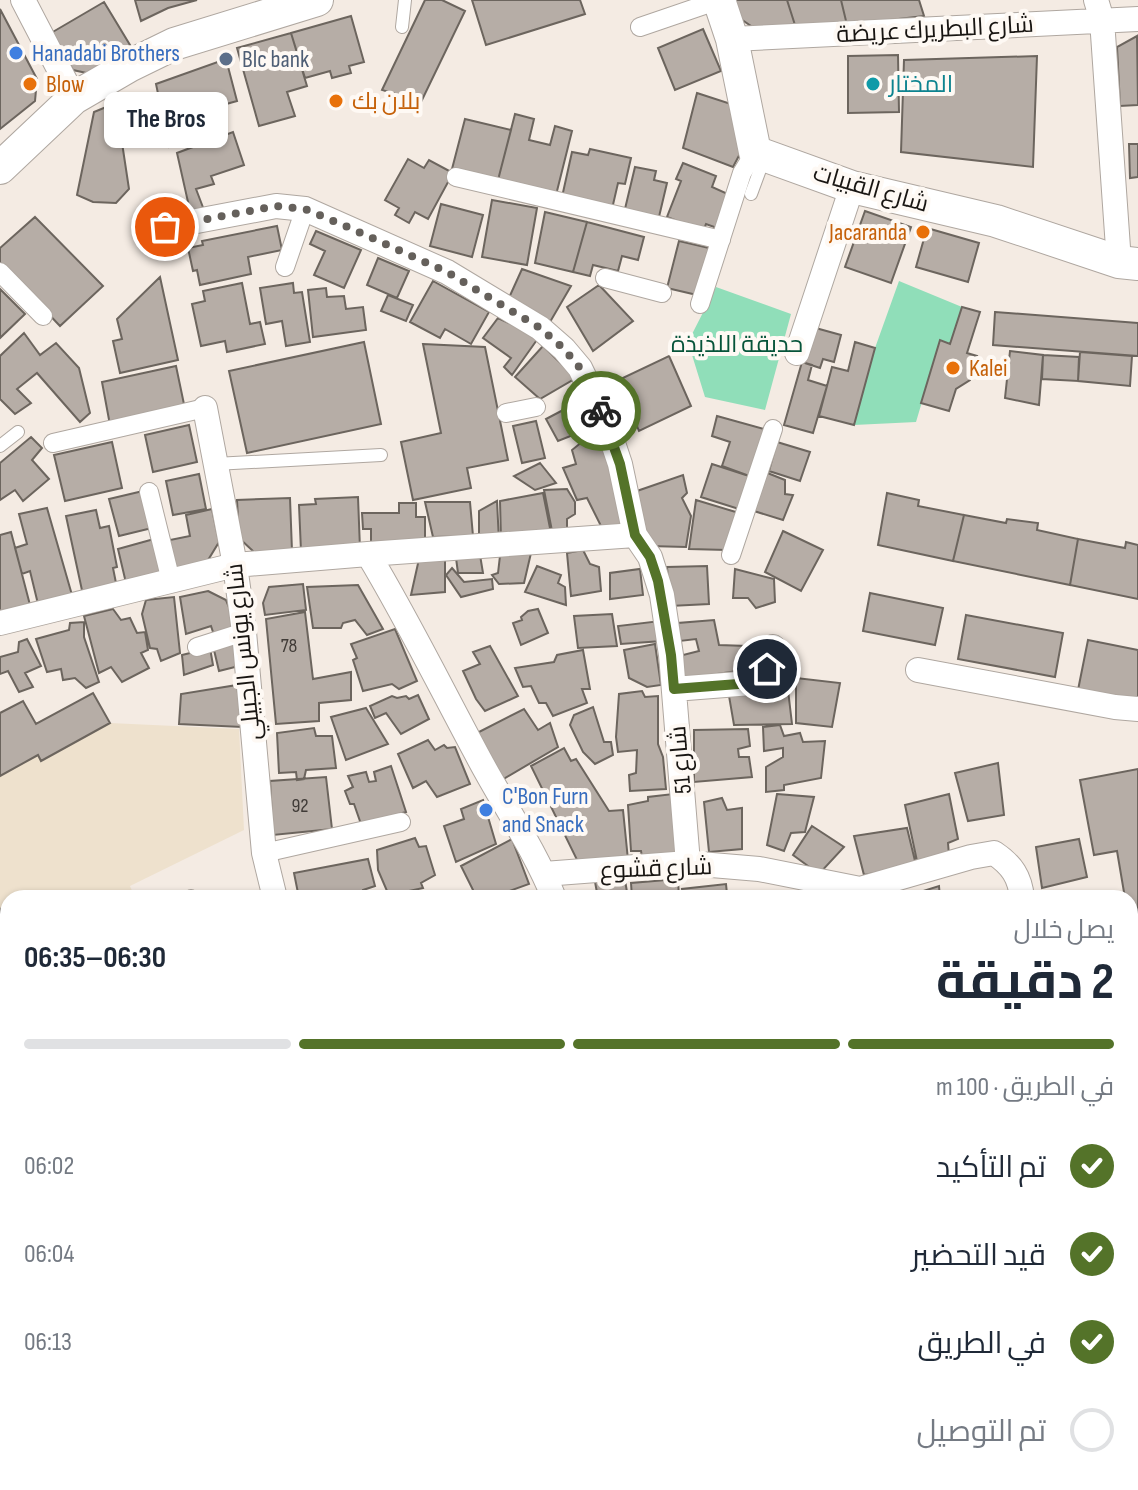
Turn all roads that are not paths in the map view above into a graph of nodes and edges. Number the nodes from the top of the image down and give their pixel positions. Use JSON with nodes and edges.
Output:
{"nodes":[{"id":1,"x":23,"y":0,"type":"edge"},
{"id":2,"x":317,"y":0,"type":"edge"},
{"id":3,"x":405,"y":0,"type":"edge"},
{"id":4,"x":719,"y":0,"type":"edge"},
{"id":5,"x":1099,"y":10,"type":"edge"},
{"id":6,"x":1138,"y":19,"type":"edge"},
{"id":7,"x":402,"y":27,"type":"dead end"},
{"id":8,"x":640,"y":27,"type":"dead end"},
{"id":9,"x":732,"y":39,"type":"junction"},
{"id":10,"x":74,"y":98,"type":"junction"},
{"id":11,"x":760,"y":154,"type":"junction"},
{"id":12,"x":0,"y":168,"type":"edge"},
{"id":13,"x":456,"y":177,"type":"dead end"},
{"id":14,"x":852,"y":187,"type":"junction"},
{"id":15,"x":751,"y":194,"type":"dead end"},
{"id":16,"x":305,"y":209,"type":"junction"},
{"id":17,"x":165,"y":227,"type":"dead end"},
{"id":18,"x":721,"y":240,"type":"junction"},
{"id":19,"x":1128,"y":263,"type":"edge"},
{"id":20,"x":285,"y":267,"type":"dead end"},
{"id":21,"x":0,"y":272,"type":"edge"},
{"id":22,"x":605,"y":278,"type":"dead end"},
{"id":23,"x":662,"y":293,"type":"dead end"},
{"id":24,"x":700,"y":304,"type":"dead end"},
{"id":25,"x":43,"y":316,"type":"dead end"},
{"id":26,"x":797,"y":353,"type":"dead end"},
{"id":27,"x":536,"y":407,"type":"dead end"},
{"id":28,"x":205,"y":408,"type":"joint"},
{"id":29,"x":506,"y":413,"type":"dead end"},
{"id":30,"x":773,"y":429,"type":"dead end"},
{"id":31,"x":18,"y":432,"type":"dead end"},
{"id":32,"x":53,"y":443,"type":"dead end"},
{"id":33,"x":0,"y":446,"type":"edge"},
{"id":34,"x":381,"y":455,"type":"dead end"},
{"id":35,"x":215,"y":464,"type":"junction"},
{"id":36,"x":149,"y":492,"type":"dead end"},
{"id":37,"x":635,"y":535,"type":"junction"},
{"id":38,"x":368,"y":554,"type":"junction"},
{"id":39,"x":731,"y":555,"type":"dead end"},
{"id":40,"x":235,"y":565,"type":"junction"},
{"id":41,"x":171,"y":581,"type":"junction"},
{"id":42,"x":0,"y":623,"type":"edge"},
{"id":43,"x":244,"y":632,"type":"junction"},
{"id":44,"x":197,"y":647,"type":"dead end"},
{"id":45,"x":773,"y":647,"type":"dead end"},
{"id":46,"x":918,"y":670,"type":"dead end"},
{"id":47,"x":674,"y":689,"type":"junction"},
{"id":48,"x":1138,"y":709,"type":"edge"},
{"id":49,"x":401,"y":822,"type":"dead end"},
{"id":50,"x":264,"y":853,"type":"junction"},
{"id":51,"x":688,"y":863,"type":"junction"},
{"id":52,"x":544,"y":874,"type":"junction"},
{"id":53,"x":273,"y":890,"type":"edge"},
{"id":54,"x":551,"y":890,"type":"edge"},
{"id":55,"x":845,"y":890,"type":"edge"},
{"id":56,"x":873,"y":890,"type":"edge"},
{"id":57,"x":1021,"y":890,"type":"edge"}],
"edges":[{"from":1,"to":10,"type":"street"},
{"from":2,"to":10,"type":"street"},
{"from":3,"to":7,"type":"lane"},
{"from":4,"to":8,"type":"street"},
{"from":4,"to":9,"type":"street"},
{"from":5,"to":6,"type":"street","name":"شارع البطريرك عريضة"},
{"from":5,"to":9,"type":"street","name":"شارع البطريرك عريضة"},
{"from":5,"to":19,"type":"street"},
{"from":9,"to":11,"type":"street"},
{"from":10,"to":12,"type":"street"},
{"from":11,"to":14,"type":"street","name":"شارع القبيات"},
{"from":11,"to":15,"type":"lane"},
{"from":11,"to":18,"type":"street"},
{"from":13,"to":18,"type":"street"},
{"from":14,"to":19,"type":"street","name":"شارع القبيات"},
{"from":14,"to":26,"type":"street"},
{"from":16,"to":17,"type":"street","name":"شارع 51"},
{"from":16,"to":20,"type":"street"},
{"from":16,"to":37,"type":"street","name":"شارع 51"},
{"from":18,"to":24,"type":"street"},
{"from":21,"to":25,"type":"street"},
{"from":22,"to":23,"type":"street"},
{"from":27,"to":29,"type":"street"},
{"from":28,"to":32,"type":"street"},
{"from":28,"to":35,"type":"street","name":"شارع يونس الجبيلي"},
{"from":30,"to":39,"type":"street"},
{"from":31,"to":33,"type":"lane"},
{"from":34,"to":35,"type":"lane"},
{"from":35,"to":40,"type":"street","name":"شارع يونس الجبيلي"},
{"from":36,"to":41,"type":"street"},
{"from":37,"to":38,"type":"street"},
{"from":37,"to":47,"type":"street","name":"شارع 51"},
{"from":38,"to":40,"type":"street"},
{"from":38,"to":52,"type":"street"},
{"from":40,"to":41,"type":"street"},
{"from":40,"to":43,"type":"street","name":"شارع يونس الجبيلي"},
{"from":41,"to":42,"type":"street"},
{"from":43,"to":44,"type":"street"},
{"from":43,"to":50,"type":"street","name":"شارع يونس الجبيلي"},
{"from":45,"to":47,"type":"street"},
{"from":46,"to":48,"type":"street"},
{"from":47,"to":51,"type":"street","name":"شارع 51"},
{"from":49,"to":50,"type":"street"},
{"from":50,"to":53,"type":"street","name":"شارع يونس الجبيلي"},
{"from":51,"to":52,"type":"street","name":"شارع قشوع"},
{"from":51,"to":55,"type":"street","name":"شارع قشوع"},
{"from":52,"to":54,"type":"street"},
{"from":56,"to":57,"type":"street","name":"شارع قشوع"}]}
